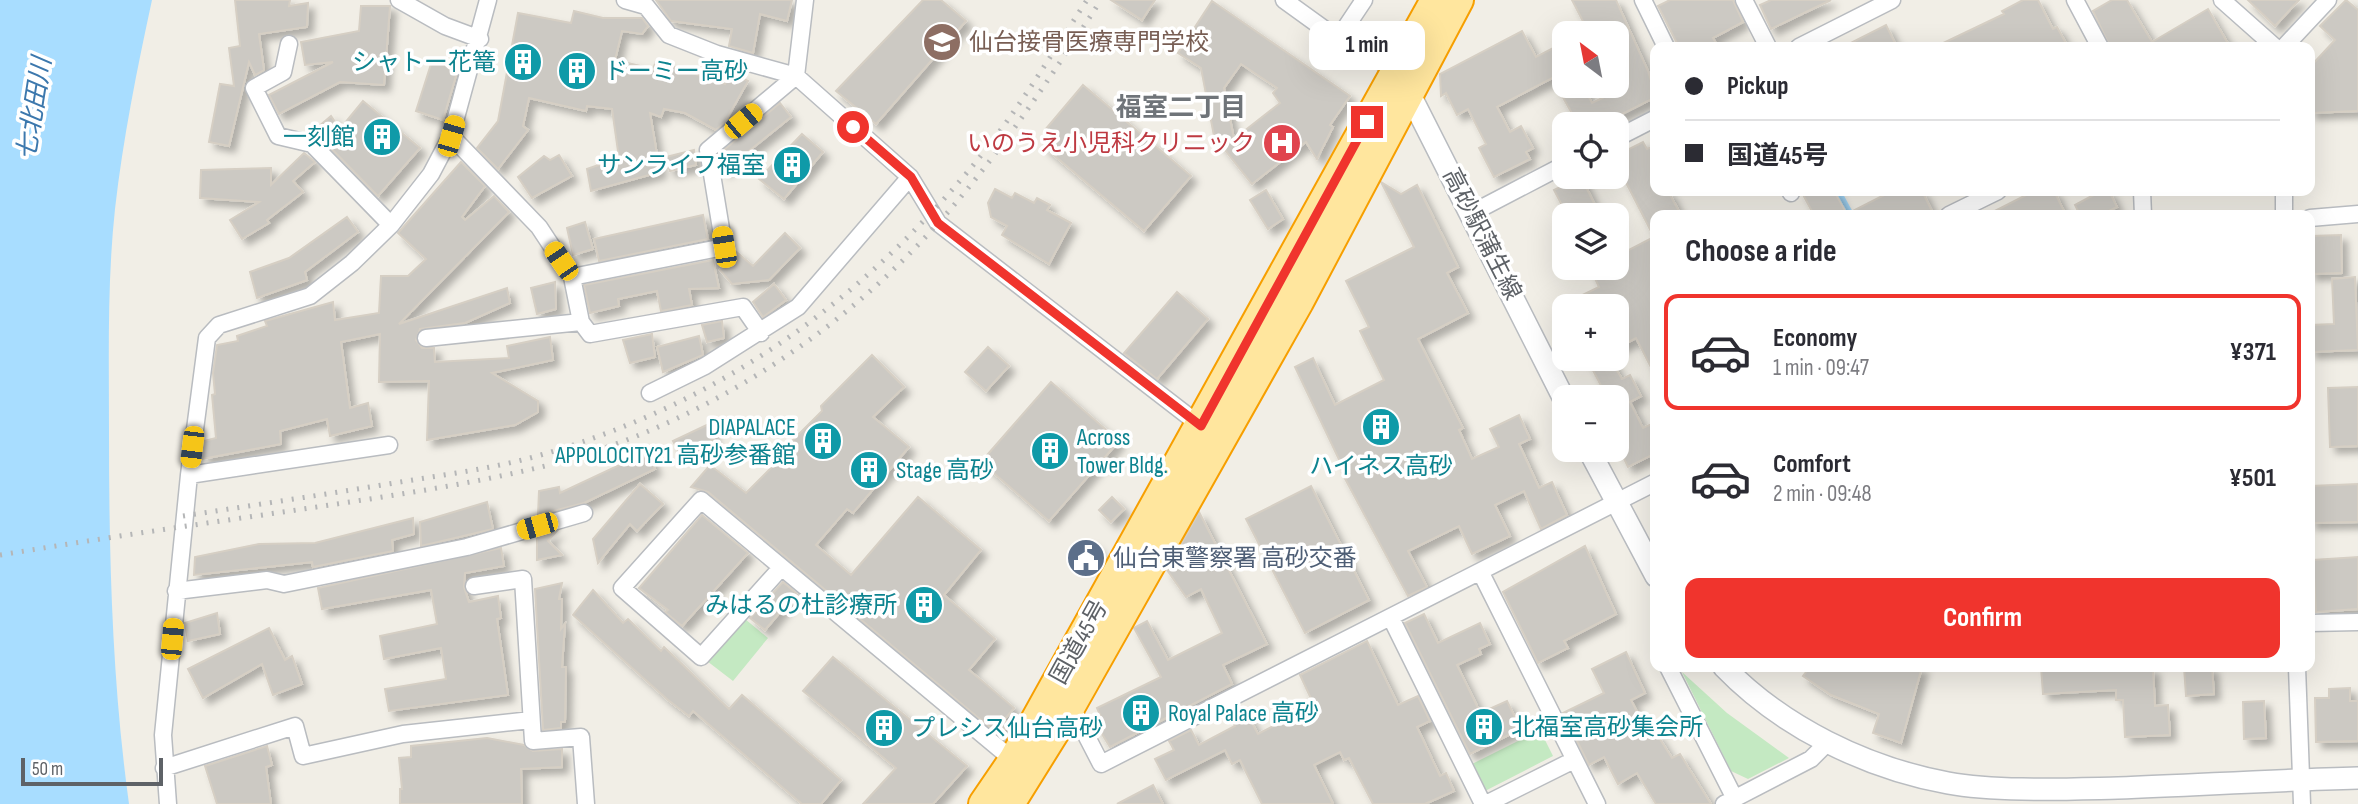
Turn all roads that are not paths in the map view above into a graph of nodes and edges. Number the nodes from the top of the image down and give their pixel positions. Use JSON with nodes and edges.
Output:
{"nodes":[{"id":1,"x":399,"y":0,"type":"edge"},
{"id":2,"x":488,"y":0,"type":"edge"},
{"id":3,"x":625,"y":0,"type":"edge"},
{"id":4,"x":805,"y":0,"type":"edge"},
{"id":5,"x":1284,"y":0,"type":"edge"},
{"id":6,"x":1364,"y":0,"type":"edge"},
{"id":7,"x":1435,"y":0,"type":"edge"},
{"id":8,"x":1459,"y":0,"type":"edge"},
{"id":9,"x":1643,"y":0,"type":"edge"},
{"id":10,"x":1744,"y":0,"type":"edge"},
{"id":11,"x":1892,"y":0,"type":"edge"},
{"id":12,"x":2075,"y":0,"type":"edge"},
{"id":13,"x":2222,"y":0,"type":"edge"},
{"id":14,"x":2328,"y":0,"type":"edge"},
{"id":15,"x":647,"y":3,"type":"edge"},
{"id":16,"x":1338,"y":38,"type":"junction"},
{"id":17,"x":480,"y":39,"type":"junction"},
{"id":18,"x":1828,"y":41,"type":"edge"},
{"id":19,"x":1664,"y":42,"type":"edge"},
{"id":20,"x":1765,"y":42,"type":"edge"},
{"id":21,"x":2097,"y":42,"type":"edge"},
{"id":22,"x":2269,"y":42,"type":"edge"},
{"id":23,"x":2289,"y":42,"type":"edge"},
{"id":24,"x":289,"y":44,"type":"dead end"},
{"id":25,"x":796,"y":76,"type":"junction"},
{"id":26,"x":1403,"y":81,"type":"junction"},
{"id":27,"x":1650,"y":121,"type":"edge"},
{"id":28,"x":1629,"y":132,"type":"edge"},
{"id":29,"x":451,"y":136,"type":"junction"},
{"id":30,"x":1552,"y":171,"type":"edge"},
{"id":31,"x":911,"y":177,"type":"junction"},
{"id":32,"x":1988,"y":196,"type":"edge"},
{"id":33,"x":1959,"y":210,"type":"edge"},
{"id":34,"x":1472,"y":213,"type":"junction"},
{"id":35,"x":2358,"y":214,"type":"edge"},
{"id":36,"x":2315,"y":218,"type":"edge"},
{"id":37,"x":391,"y":225,"type":"junction"},
{"id":38,"x":572,"y":277,"type":"junction"},
{"id":39,"x":581,"y":322,"type":"junction"},
{"id":40,"x":761,"y":333,"type":"junction"},
{"id":41,"x":426,"y":338,"type":"dead end"},
{"id":42,"x":1557,"y":385,"type":"edge"},
{"id":43,"x":650,"y":393,"type":"dead end"},
{"id":44,"x":1201,"y":426,"type":"junction"},
{"id":45,"x":389,"y":445,"type":"dead end"},
{"id":46,"x":1595,"y":462,"type":"edge"},
{"id":47,"x":189,"y":475,"type":"junction"},
{"id":48,"x":1650,"y":485,"type":"edge"},
{"id":49,"x":1615,"y":504,"type":"junction"},
{"id":50,"x":584,"y":513,"type":"dead end"},
{"id":51,"x":1650,"y":565,"type":"edge"},
{"id":52,"x":780,"y":569,"type":"junction"},
{"id":53,"x":1481,"y":573,"type":"junction"},
{"id":54,"x":474,"y":586,"type":"dead end"},
{"id":55,"x":176,"y":591,"type":"junction"},
{"id":56,"x":1391,"y":618,"type":"junction"},
{"id":57,"x":2358,"y":622,"type":"edge"},
{"id":58,"x":2315,"y":623,"type":"edge"},
{"id":59,"x":1670,"y":672,"type":"edge"},
{"id":60,"x":1730,"y":672,"type":"edge"},
{"id":61,"x":2297,"y":672,"type":"edge"},
{"id":62,"x":1071,"y":706,"type":"junction"},
{"id":63,"x":531,"y":720,"type":"junction"},
{"id":64,"x":1828,"y":742,"type":"junction"},
{"id":65,"x":1013,"y":760,"type":"junction"},
{"id":66,"x":1574,"y":760,"type":"junction"},
{"id":67,"x":164,"y":768,"type":"junction"},
{"id":68,"x":2358,"y":778,"type":"edge"},
{"id":69,"x":2302,"y":780,"type":"junction"},
{"id":70,"x":1730,"y":802,"type":"edge"},
{"id":71,"x":168,"y":804,"type":"edge"},
{"id":72,"x":586,"y":804,"type":"edge"},
{"id":73,"x":983,"y":804,"type":"edge"},
{"id":74,"x":1010,"y":804,"type":"edge"},
{"id":75,"x":1485,"y":804,"type":"edge"},
{"id":76,"x":1597,"y":804,"type":"edge"},
{"id":77,"x":2302,"y":804,"type":"edge"}],
"edges":[{"from":1,"to":17,"type":"street"},
{"from":2,"to":17,"type":"street"},
{"from":3,"to":15,"type":"street"},
{"from":4,"to":25,"type":"street"},
{"from":5,"to":16,"type":"street"},
{"from":6,"to":16,"type":"street"},
{"from":7,"to":26,"type":"highway","name":"国道45号"},
{"from":8,"to":26,"type":"highway","name":"国道45号"},
{"from":9,"to":19,"type":"street"},
{"from":10,"to":20,"type":"street"},
{"from":11,"to":18,"type":"street"},
{"from":12,"to":21,"type":"street"},
{"from":13,"to":22,"type":"street"},
{"from":14,"to":23,"type":"street"},
{"from":15,"to":25,"type":"street"},
{"from":16,"to":26,"type":"street"},
{"from":17,"to":29,"type":"street"},
{"from":24,"to":37,"type":"street"},
{"from":25,"to":31,"type":"street"},
{"from":25,"to":38,"type":"street"},
{"from":26,"to":34,"type":"street","name":"高砂駅蒲生線"},
{"from":26,"to":44,"type":"highway","name":"国道45号"},
{"from":26,"to":62,"type":"highway","name":"国道45号"},
{"from":27,"to":28,"type":"street"},
{"from":29,"to":37,"type":"street"},
{"from":29,"to":38,"type":"street"},
{"from":30,"to":34,"type":"street"},
{"from":31,"to":40,"type":"street"},
{"from":31,"to":44,"type":"street"},
{"from":32,"to":33,"type":"street"},
{"from":34,"to":42,"type":"street","name":"高砂駅蒲生線"},
{"from":35,"to":36,"type":"street"},
{"from":37,"to":47,"type":"street"},
{"from":38,"to":39,"type":"street"},
{"from":39,"to":40,"type":"street"},
{"from":39,"to":41,"type":"street"},
{"from":40,"to":43,"type":"street"},
{"from":44,"to":65,"type":"highway","name":"国道45号"},
{"from":45,"to":47,"type":"street"},
{"from":46,"to":49,"type":"street"},
{"from":47,"to":55,"type":"street"},
{"from":48,"to":49,"type":"street"},
{"from":49,"to":51,"type":"street"},
{"from":49,"to":53,"type":"street"},
{"from":50,"to":55,"type":"street"},
{"from":52,"to":52,"type":"street"},
{"from":52,"to":65,"type":"street"},
{"from":53,"to":56,"type":"street"},
{"from":53,"to":66,"type":"street"},
{"from":54,"to":63,"type":"street"},
{"from":55,"to":67,"type":"street"},
{"from":56,"to":62,"type":"street"},
{"from":56,"to":75,"type":"street"},
{"from":57,"to":58,"type":"street"},
{"from":59,"to":70,"type":"street"},
{"from":60,"to":64,"type":"street"},
{"from":61,"to":69,"type":"street"},
{"from":62,"to":74,"type":"highway","name":"国道45号"},
{"from":63,"to":67,"type":"street"},
{"from":63,"to":72,"type":"street"},
{"from":64,"to":69,"type":"street"},
{"from":64,"to":70,"type":"street"},
{"from":65,"to":73,"type":"highway","name":"国道45号"},
{"from":66,"to":75,"type":"street"},
{"from":66,"to":76,"type":"street"},
{"from":67,"to":71,"type":"street"},
{"from":68,"to":69,"type":"street"},
{"from":69,"to":77,"type":"street"}]}
